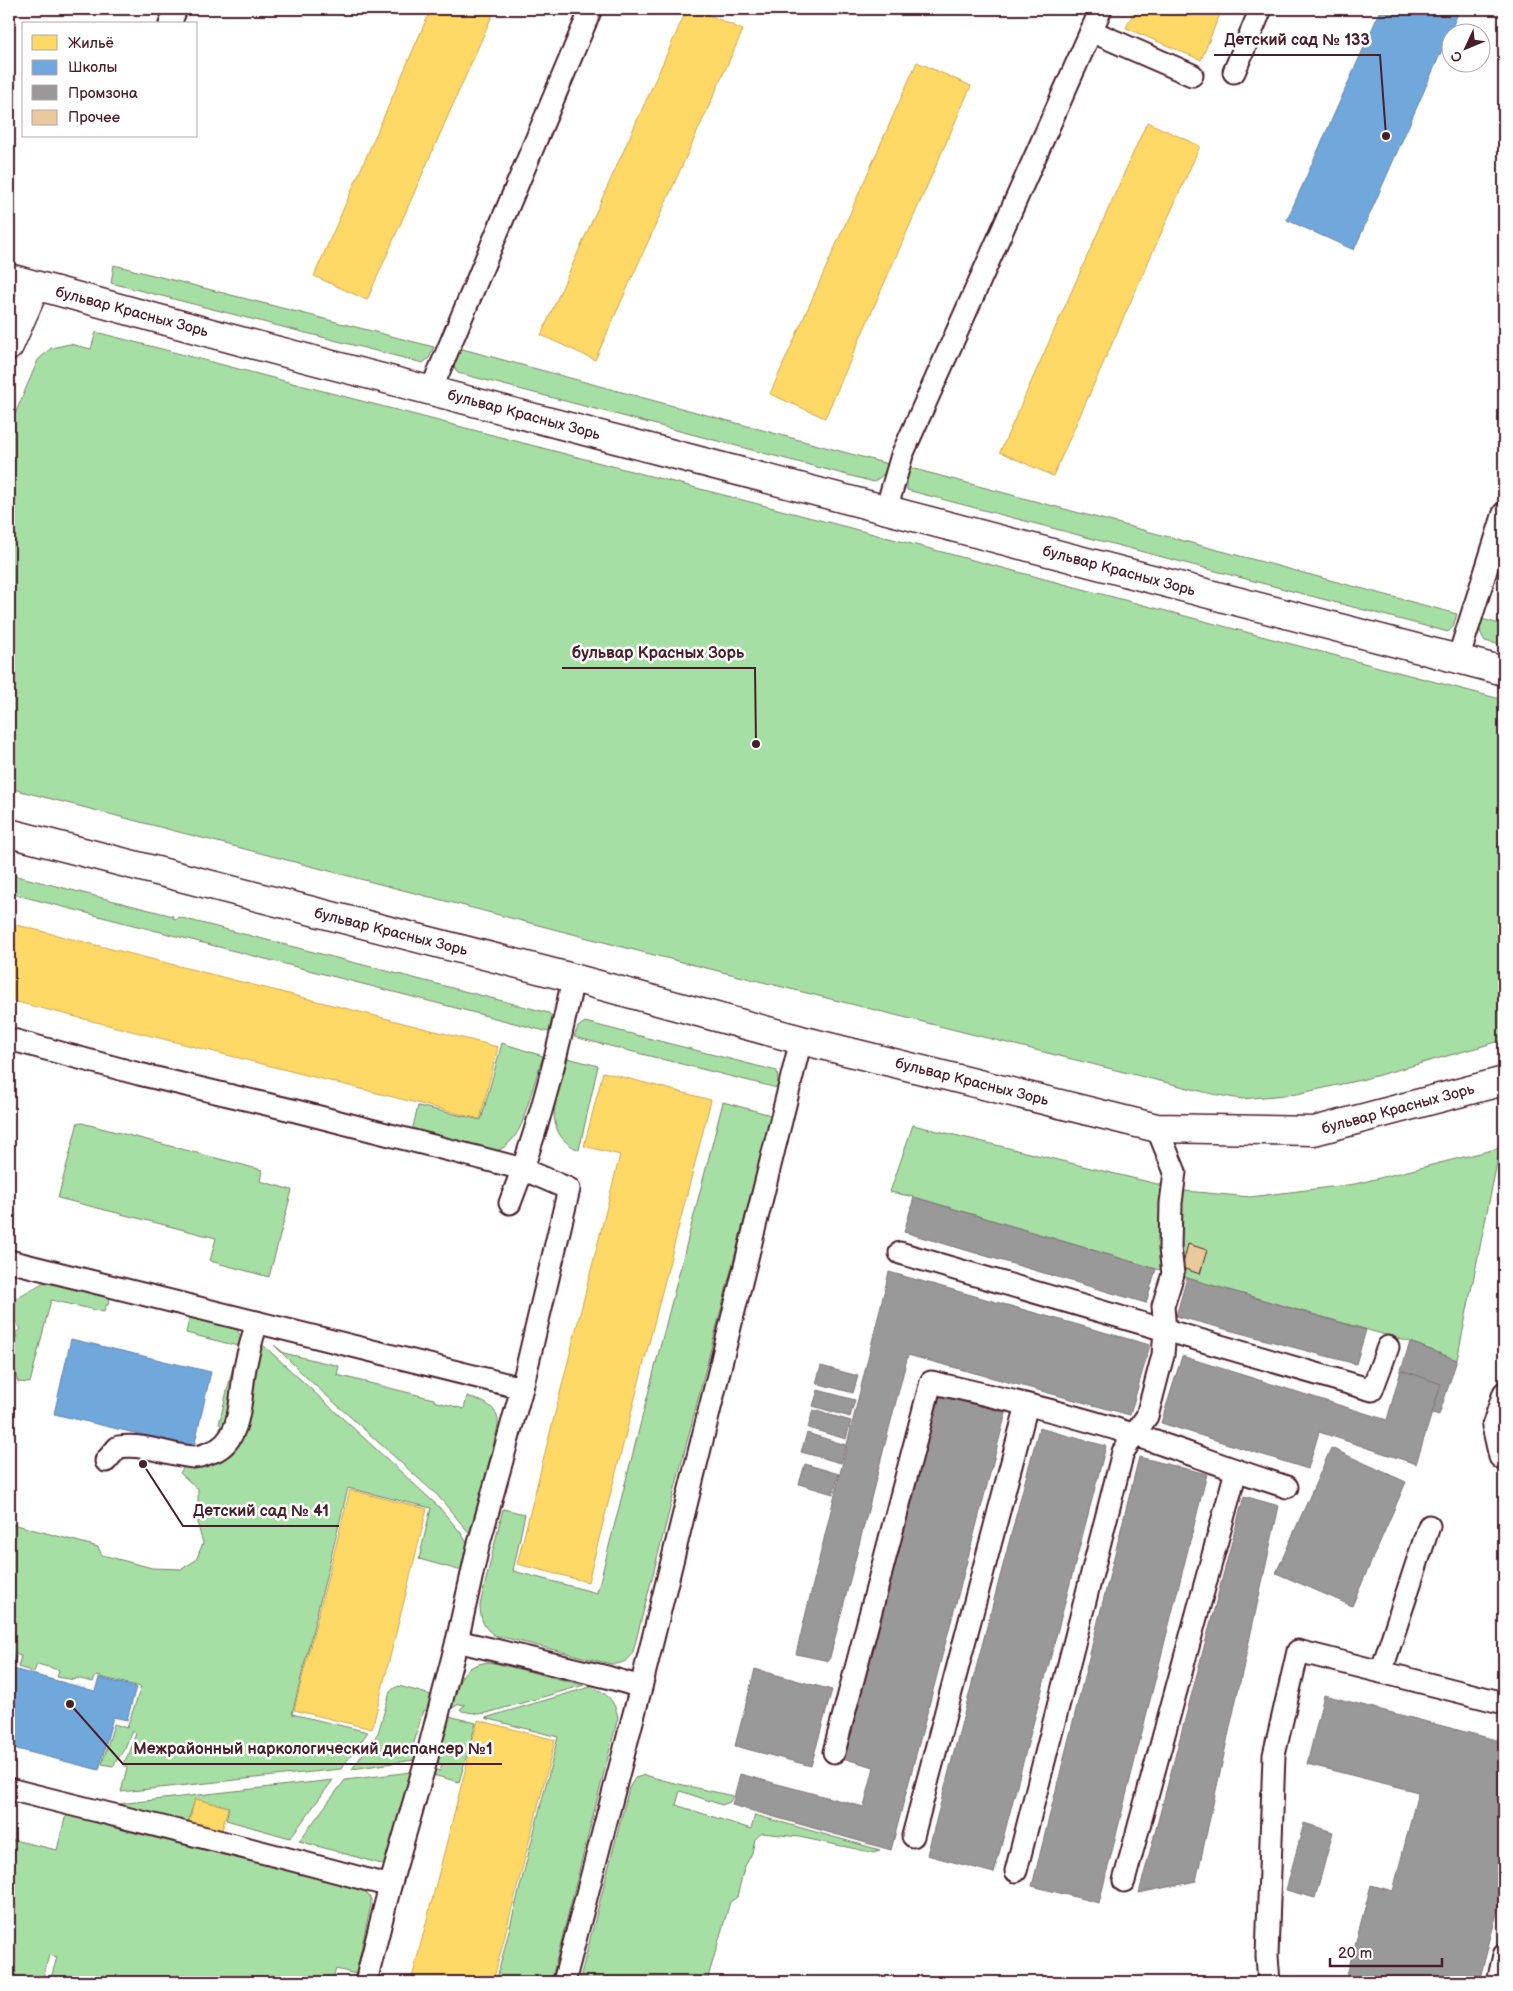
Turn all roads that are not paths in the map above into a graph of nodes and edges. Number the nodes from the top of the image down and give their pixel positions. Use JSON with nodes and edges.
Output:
{"nodes":[{"id":1,"x":176,"y":9,"type":"edge"},
{"id":2,"x":591,"y":9,"type":"edge"},
{"id":3,"x":1101,"y":9,"type":"edge"},
{"id":4,"x":1261,"y":9,"type":"edge"},
{"id":5,"x":171,"y":22,"type":"edge"},
{"id":6,"x":1091,"y":31,"type":"junction"},
{"id":7,"x":1234,"y":72,"type":"dead end"},
{"id":8,"x":1192,"y":76,"type":"dead end"},
{"id":9,"x":9,"y":278,"type":"edge"},
{"id":10,"x":35,"y":287,"type":"junction"},
{"id":11,"x":9,"y":346,"type":"edge"},
{"id":12,"x":431,"y":390,"type":"junction"},
{"id":13,"x":886,"y":510,"type":"junction"},
{"id":14,"x":1504,"y":513,"type":"edge"},
{"id":15,"x":1458,"y":659,"type":"junction"},
{"id":16,"x":1504,"y":671,"type":"edge"},
{"id":17,"x":9,"y":833,"type":"edge"},
{"id":18,"x":573,"y":978,"type":"junction"},
{"id":19,"x":9,"y":1039,"type":"edge"},
{"id":20,"x":802,"y":1040,"type":"junction"},
{"id":21,"x":1504,"y":1082,"type":"edge"},
{"id":22,"x":1157,"y":1128,"type":"junction"},
{"id":23,"x":523,"y":1169,"type":"junction"},
{"id":24,"x":510,"y":1203,"type":"dead end"},
{"id":25,"x":900,"y":1253,"type":"dead end"},
{"id":26,"x":9,"y":1261,"type":"edge"},
{"id":27,"x":257,"y":1322,"type":"junction"},
{"id":28,"x":1165,"y":1330,"type":"junction"},
{"id":29,"x":1388,"y":1347,"type":"dead end"},
{"id":30,"x":522,"y":1388,"type":"junction"},
{"id":31,"x":1504,"y":1393,"type":"edge"},
{"id":32,"x":1027,"y":1405,"type":"junction"},
{"id":33,"x":1134,"y":1435,"type":"junction"},
{"id":34,"x":1504,"y":1460,"type":"edge"},
{"id":35,"x":106,"y":1461,"type":"dead end"},
{"id":36,"x":1236,"y":1471,"type":"junction"},
{"id":37,"x":1287,"y":1487,"type":"dead end"},
{"id":38,"x":1429,"y":1526,"type":"dead end"},
{"id":39,"x":457,"y":1640,"type":"junction"},
{"id":40,"x":1382,"y":1672,"type":"junction"},
{"id":41,"x":641,"y":1688,"type":"junction"},
{"id":42,"x":1504,"y":1703,"type":"edge"},
{"id":43,"x":834,"y":1752,"type":"dead end"},
{"id":44,"x":9,"y":1789,"type":"edge"},
{"id":45,"x":913,"y":1836,"type":"dead end"},
{"id":46,"x":1016,"y":1871,"type":"dead end"},
{"id":47,"x":1124,"y":1881,"type":"dead end"},
{"id":48,"x":390,"y":1886,"type":"junction"},
{"id":49,"x":1504,"y":1955,"type":"edge"},
{"id":50,"x":366,"y":1982,"type":"edge"},
{"id":51,"x":564,"y":1982,"type":"edge"},
{"id":52,"x":1269,"y":1982,"type":"edge"},
{"id":53,"x":1498,"y":1982,"type":"edge"}],
"edges":[{"from":1,"to":5,"type":"lane"},
{"from":2,"to":12,"type":"lane"},
{"from":3,"to":6,"type":"lane"},
{"from":4,"to":7,"type":"lane"},
{"from":6,"to":8,"type":"lane"},
{"from":6,"to":13,"type":"lane"},
{"from":9,"to":10,"type":"street","name":"бульвар Красных Зорь"},
{"from":10,"to":11,"type":"street"},
{"from":10,"to":12,"type":"street","name":"бульвар Красных Зорь"},
{"from":12,"to":13,"type":"street","name":"бульвар Красных Зорь"},
{"from":13,"to":15,"type":"street","name":"бульвар Красных Зорь"},
{"from":14,"to":15,"type":"lane"},
{"from":15,"to":16,"type":"street","name":"бульвар Красных Зорь"},
{"from":17,"to":18,"type":"street","name":"бульвар Красных Зорь"},
{"from":18,"to":20,"type":"street","name":"бульвар Красных Зорь"},
{"from":18,"to":23,"type":"lane"},
{"from":19,"to":23,"type":"lane"},
{"from":20,"to":22,"type":"street","name":"бульвар Красных Зорь"},
{"from":20,"to":41,"type":"lane"},
{"from":21,"to":22,"type":"street","name":"бульвар Красных Зорь"},
{"from":22,"to":28,"type":"lane"},
{"from":23,"to":24,"type":"lane"},
{"from":23,"to":30,"type":"lane"},
{"from":25,"to":28,"type":"lane"},
{"from":26,"to":27,"type":"lane"},
{"from":27,"to":30,"type":"lane"},
{"from":27,"to":35,"type":"lane"},
{"from":28,"to":29,"type":"lane"},
{"from":28,"to":33,"type":"lane"},
{"from":30,"to":39,"type":"lane"},
{"from":31,"to":34,"type":"lane"},
{"from":32,"to":33,"type":"lane"},
{"from":32,"to":43,"type":"lane"},
{"from":32,"to":45,"type":"lane"},
{"from":33,"to":36,"type":"lane"},
{"from":33,"to":46,"type":"lane"},
{"from":36,"to":37,"type":"lane"},
{"from":36,"to":47,"type":"lane"},
{"from":38,"to":40,"type":"lane"},
{"from":39,"to":41,"type":"lane"},
{"from":39,"to":48,"type":"lane"},
{"from":40,"to":42,"type":"lane"},
{"from":40,"to":52,"type":"lane"},
{"from":41,"to":51,"type":"lane"},
{"from":44,"to":48,"type":"lane"},
{"from":48,"to":50,"type":"lane"},
{"from":49,"to":53,"type":"lane"}]}
